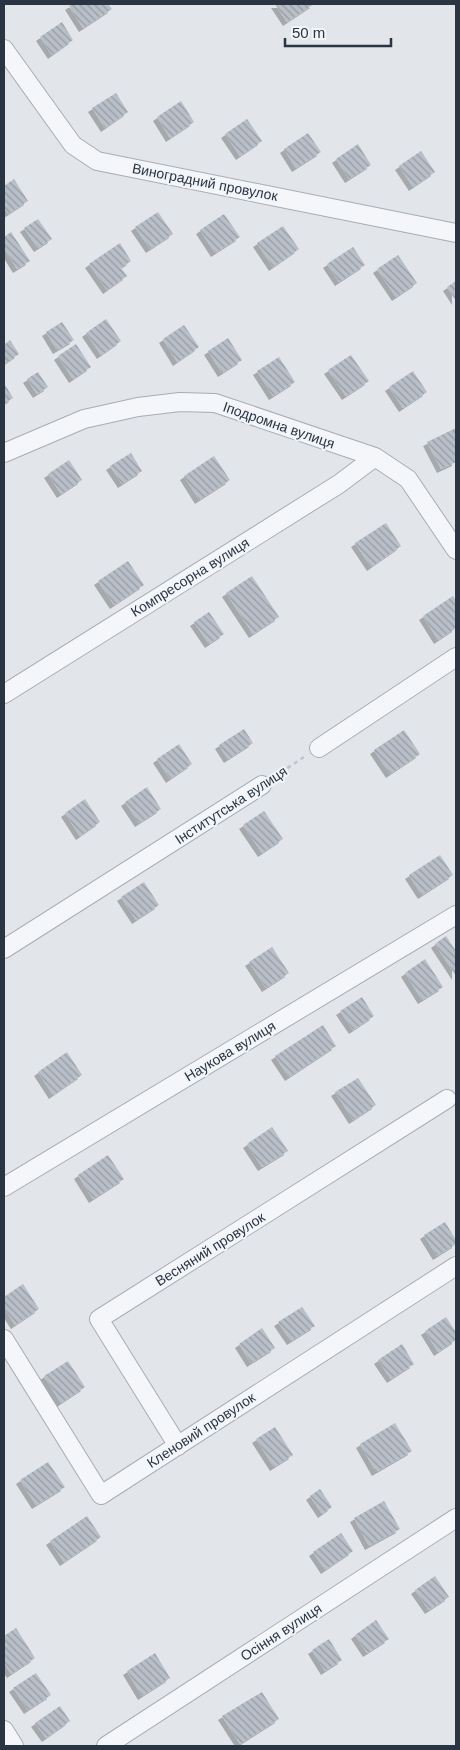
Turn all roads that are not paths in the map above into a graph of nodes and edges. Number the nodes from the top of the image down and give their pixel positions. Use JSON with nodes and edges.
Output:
{"nodes":[{"id":1,"x":4,"y":50,"type":"edge"},
{"id":2,"x":456,"y":233,"type":"edge"},
{"id":3,"x":4,"y":453,"type":"edge"},
{"id":4,"x":375,"y":457,"type":"junction"},
{"id":5,"x":456,"y":550,"type":"edge"},
{"id":6,"x":456,"y":657,"type":"edge"},
{"id":7,"x":4,"y":694,"type":"edge"},
{"id":8,"x":319,"y":748,"type":"road end"},
{"id":9,"x":262,"y":785,"type":"road end"},
{"id":10,"x":456,"y":915,"type":"edge"},
{"id":11,"x":4,"y":949,"type":"edge"},
{"id":12,"x":447,"y":1099,"type":"dead end"},
{"id":13,"x":4,"y":1187,"type":"edge"},
{"id":14,"x":456,"y":1266,"type":"edge"},
{"id":15,"x":4,"y":1339,"type":"edge"},
{"id":16,"x":178,"y":1446,"type":"junction"},
{"id":17,"x":456,"y":1518,"type":"edge"},
{"id":18,"x":4,"y":1730,"type":"edge"},
{"id":19,"x":14,"y":1746,"type":"edge"},
{"id":20,"x":106,"y":1746,"type":"edge"}],
"edges":[{"from":1,"to":2,"type":"street","name":"Виноградний провулок"},
{"from":3,"to":4,"type":"street","name":"Іподромна вулиця"},
{"from":4,"to":5,"type":"street","name":"Іподромна вулиця"},
{"from":4,"to":7,"type":"street","name":"Компресорна вулиця"},
{"from":6,"to":8,"type":"street"},
{"from":9,"to":11,"type":"street","name":"Інститутська вулиця"},
{"from":10,"to":13,"type":"street","name":"Наукова вулиця"},
{"from":12,"to":16,"type":"street","name":"Весняний провулок"},
{"from":14,"to":16,"type":"street","name":"Кленовий провулок"},
{"from":15,"to":16,"type":"street","name":"Кленовий провулок"},
{"from":17,"to":20,"type":"street","name":"Осіння вулиця"},
{"from":18,"to":19,"type":"street"}]}
